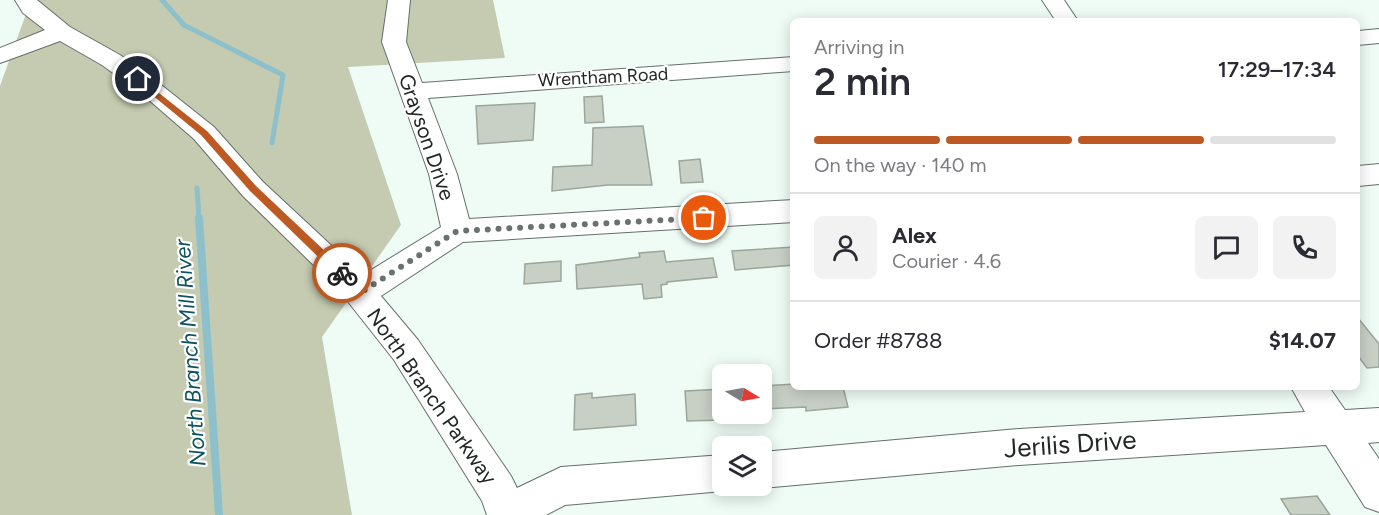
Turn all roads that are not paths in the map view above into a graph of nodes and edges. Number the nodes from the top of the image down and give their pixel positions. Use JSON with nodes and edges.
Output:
{"nodes":[{"id":1,"x":26,"y":0,"type":"edge"},
{"id":2,"x":399,"y":0,"type":"edge"},
{"id":3,"x":1053,"y":0,"type":"edge"},
{"id":4,"x":1065,"y":18,"type":"edge"},
{"id":5,"x":62,"y":32,"type":"junction"},
{"id":6,"x":1379,"y":36,"type":"edge"},
{"id":7,"x":1360,"y":38,"type":"edge"},
{"id":8,"x":0,"y":56,"type":"edge"},
{"id":9,"x":790,"y":64,"type":"edge"},
{"id":10,"x":412,"y":91,"type":"junction"},
{"id":11,"x":1379,"y":174,"type":"edge"},
{"id":12,"x":1360,"y":176,"type":"edge"},
{"id":13,"x":790,"y":211,"type":"edge"},
{"id":14,"x":457,"y":231,"type":"junction"},
{"id":15,"x":360,"y":293,"type":"junction"},
{"id":16,"x":1312,"y":390,"type":"edge"},
{"id":17,"x":1379,"y":425,"type":"edge"},
{"id":18,"x":1336,"y":429,"type":"junction"},
{"id":19,"x":772,"y":469,"type":"edge"},
{"id":20,"x":712,"y":474,"type":"edge"},
{"id":21,"x":1379,"y":493,"type":"edge"},
{"id":22,"x":508,"y":514,"type":"edge"}],
"edges":[{"from":1,"to":5,"type":"street","name":"North Branch Parkway"},
{"from":2,"to":10,"type":"street","name":"Grayson Drive"},
{"from":3,"to":4,"type":"street"},
{"from":5,"to":8,"type":"street"},
{"from":5,"to":15,"type":"street","name":"North Branch Parkway"},
{"from":6,"to":7,"type":"street"},
{"from":9,"to":10,"type":"street","name":"Wrentham Road"},
{"from":10,"to":14,"type":"street","name":"Grayson Drive"},
{"from":11,"to":12,"type":"street"},
{"from":13,"to":14,"type":"street"},
{"from":14,"to":15,"type":"street"},
{"from":15,"to":22,"type":"street","name":"North Branch Parkway"},
{"from":16,"to":18,"type":"street"},
{"from":17,"to":18,"type":"street","name":"Jerilis Drive"},
{"from":18,"to":19,"type":"street","name":"Jerilis Drive"},
{"from":18,"to":21,"type":"street"},
{"from":20,"to":22,"type":"street"}]}
